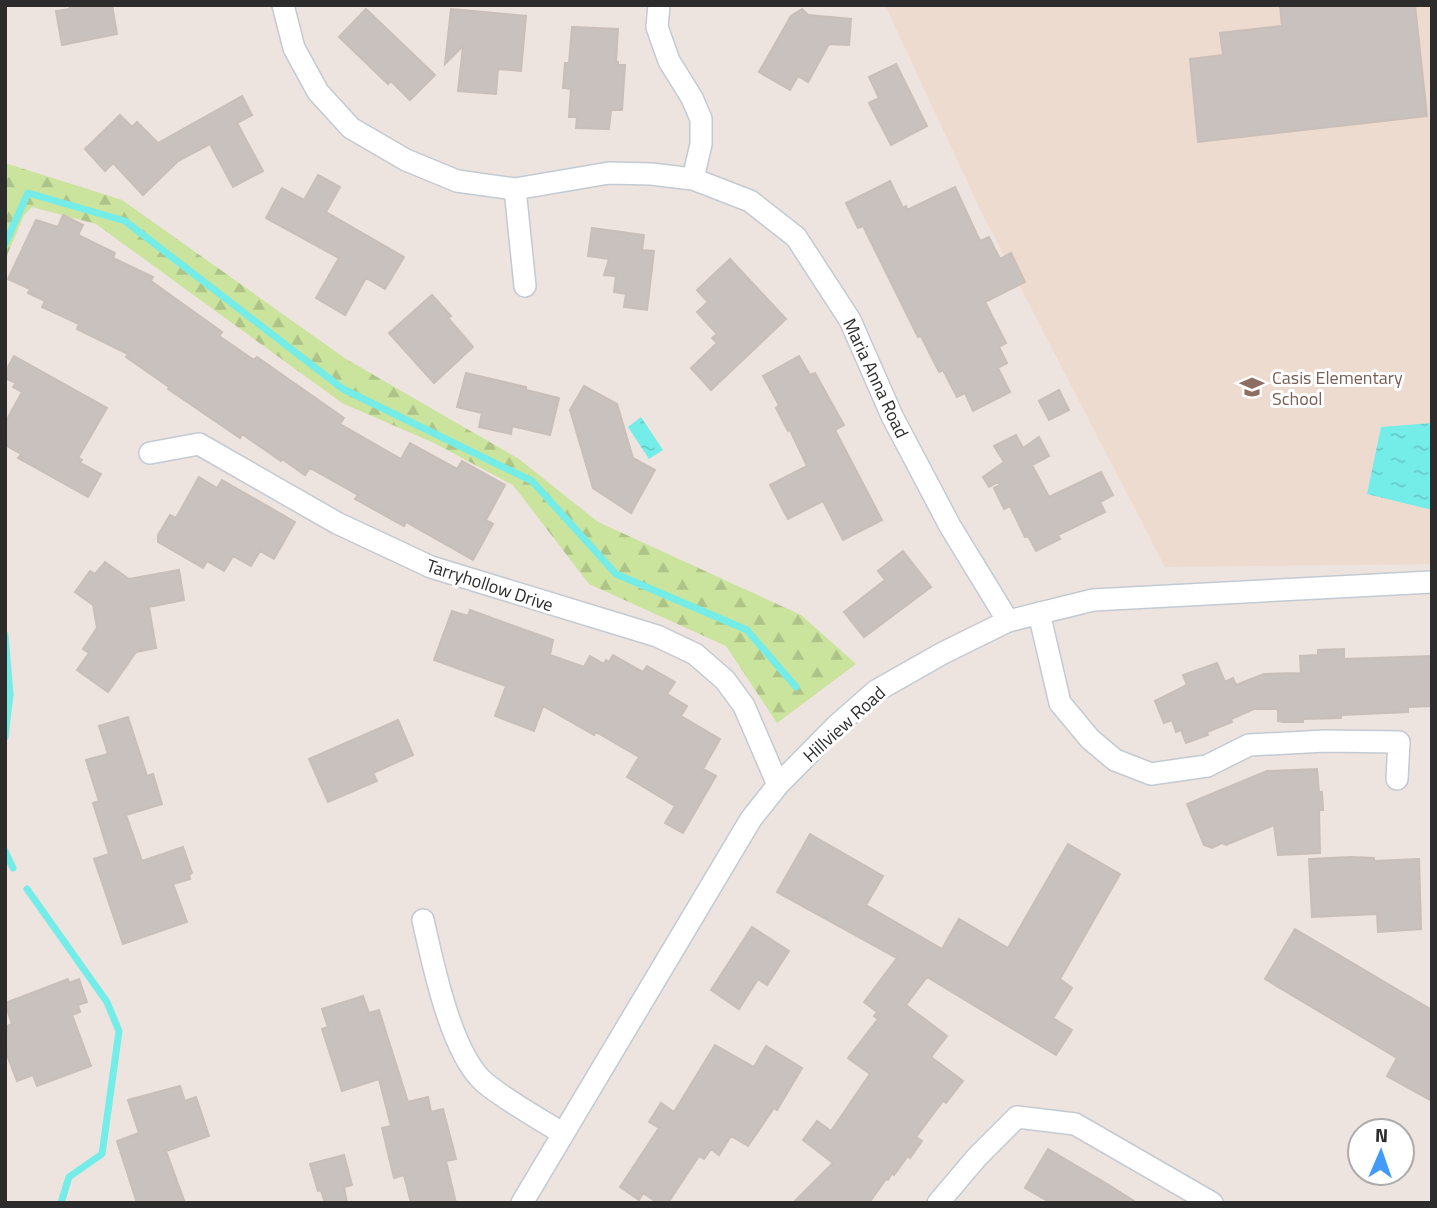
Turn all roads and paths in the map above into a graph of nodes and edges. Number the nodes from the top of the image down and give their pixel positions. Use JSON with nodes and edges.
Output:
{"nodes":[{"id":1,"x":283,"y":5,"type":"edge"},
{"id":2,"x":659,"y":5,"type":"edge"},
{"id":3,"x":693,"y":179,"type":"junction"},
{"id":4,"x":515,"y":189,"type":"junction"},
{"id":5,"x":524,"y":286,"type":"dead end"},
{"id":6,"x":150,"y":453,"type":"dead end"},
{"id":7,"x":1432,"y":582,"type":"edge"},
{"id":8,"x":1039,"y":613,"type":"junction"},
{"id":9,"x":1008,"y":621,"type":"junction"},
{"id":10,"x":1396,"y":779,"type":"dead end"},
{"id":11,"x":778,"y":785,"type":"junction"},
{"id":12,"x":423,"y":920,"type":"dead end"},
{"id":13,"x":562,"y":1133,"type":"junction"},
{"id":14,"x":522,"y":1203,"type":"edge"},
{"id":15,"x":938,"y":1203,"type":"edge"},
{"id":16,"x":1212,"y":1203,"type":"edge"}],
"edges":[{"from":1,"to":4,"type":"street","name":"Maria Anna Road"},
{"from":2,"to":3,"type":"street"},
{"from":3,"to":4,"type":"street","name":"Maria Anna Road"},
{"from":3,"to":9,"type":"street","name":"Maria Anna Road"},
{"from":4,"to":5,"type":"street"},
{"from":6,"to":11,"type":"street","name":"Tarryhollow Drive"},
{"from":7,"to":8,"type":"street","name":"Hillview Road"},
{"from":8,"to":9,"type":"street","name":"Hillview Road"},
{"from":8,"to":10,"type":"street"},
{"from":9,"to":11,"type":"street","name":"Hillview Road"},
{"from":11,"to":13,"type":"street","name":"Hillview Road"},
{"from":12,"to":13,"type":"street"},
{"from":13,"to":14,"type":"street","name":"Hillview Road"},
{"from":15,"to":16,"type":"street"}]}
